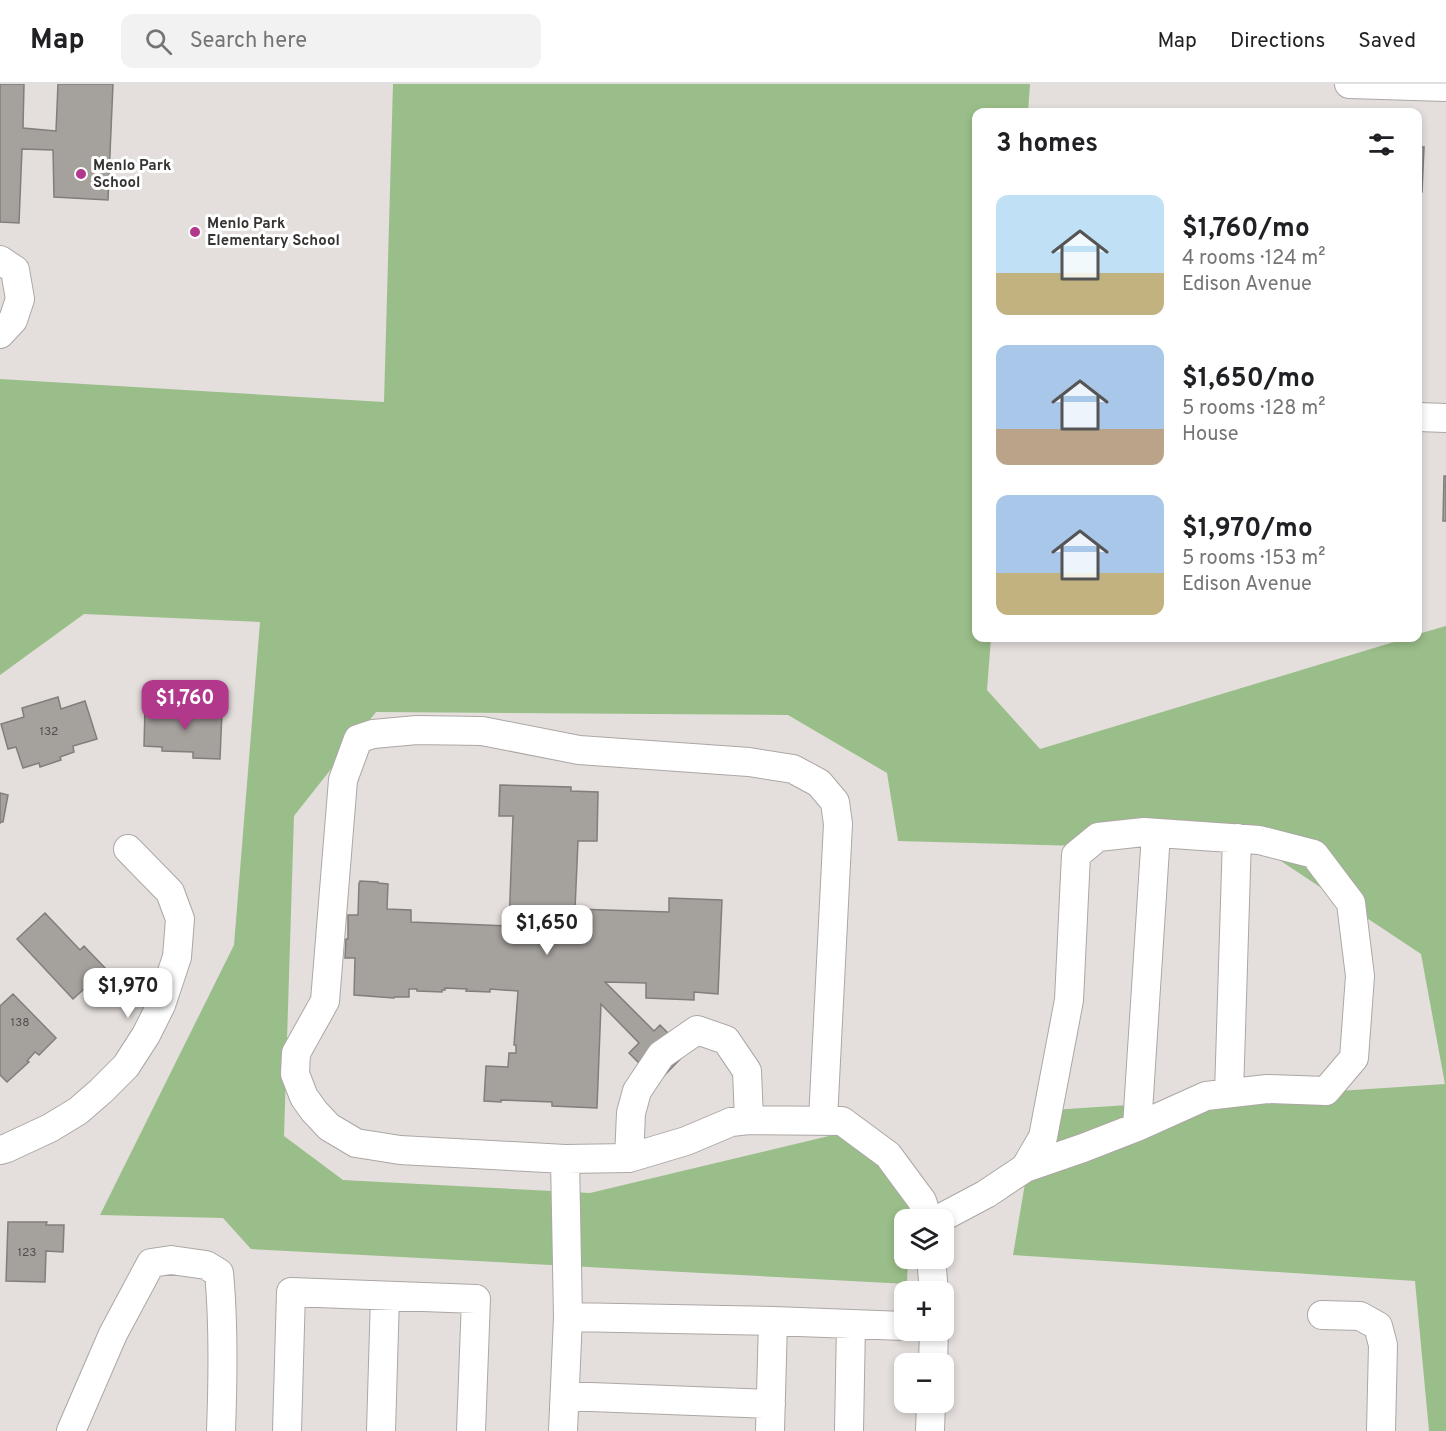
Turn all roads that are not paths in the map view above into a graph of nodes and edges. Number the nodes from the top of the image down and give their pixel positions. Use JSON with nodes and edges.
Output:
{"nodes":[{"id":1,"x":1349,"y":84,"type":"edge"},
{"id":2,"x":1446,"y":87,"type":"edge"},
{"id":3,"x":0,"y":260,"type":"edge"},
{"id":4,"x":0,"y":334,"type":"edge"},
{"id":5,"x":1422,"y":417,"type":"edge"},
{"id":6,"x":1446,"y":418,"type":"edge"},
{"id":7,"x":1156,"y":833,"type":"junction"},
{"id":8,"x":1237,"y":838,"type":"junction"},
{"id":9,"x":128,"y":849,"type":"dead end"},
{"id":10,"x":1229,"y":1093,"type":"junction"},
{"id":11,"x":749,"y":1120,"type":"junction"},
{"id":12,"x":823,"y":1120,"type":"junction"},
{"id":13,"x":1137,"y":1127,"type":"junction"},
{"id":14,"x":0,"y":1150,"type":"edge"},
{"id":15,"x":629,"y":1158,"type":"junction"},
{"id":16,"x":565,"y":1159,"type":"junction"},
{"id":17,"x":1025,"y":1168,"type":"junction"},
{"id":18,"x":925,"y":1209,"type":"edge"},
{"id":19,"x":954,"y":1211,"type":"edge"},
{"id":20,"x":385,"y":1296,"type":"junction"},
{"id":21,"x":1322,"y":1315,"type":"dead end"},
{"id":22,"x":568,"y":1317,"type":"junction"},
{"id":23,"x":773,"y":1321,"type":"junction"},
{"id":24,"x":852,"y":1324,"type":"junction"},
{"id":25,"x":894,"y":1326,"type":"edge"},
{"id":26,"x":564,"y":1396,"type":"junction"},
{"id":27,"x":931,"y":1413,"type":"edge"},
{"id":28,"x":771,"y":1418,"type":"edge"},
{"id":29,"x":71,"y":1431,"type":"edge"},
{"id":30,"x":221,"y":1431,"type":"edge"},
{"id":31,"x":287,"y":1431,"type":"edge"},
{"id":32,"x":381,"y":1431,"type":"edge"},
{"id":33,"x":471,"y":1431,"type":"edge"},
{"id":34,"x":563,"y":1431,"type":"edge"},
{"id":35,"x":849,"y":1431,"type":"edge"},
{"id":36,"x":930,"y":1431,"type":"edge"},
{"id":37,"x":1381,"y":1431,"type":"edge"}],
"edges":[{"from":1,"to":2,"type":"street"},
{"from":3,"to":4,"type":"street"},
{"from":5,"to":6,"type":"street"},
{"from":7,"to":8,"type":"street"},
{"from":7,"to":13,"type":"street"},
{"from":7,"to":17,"type":"street"},
{"from":8,"to":10,"type":"street"},
{"from":8,"to":10,"type":"street"},
{"from":9,"to":14,"type":"street"},
{"from":10,"to":13,"type":"street"},
{"from":11,"to":12,"type":"street"},
{"from":11,"to":15,"type":"street"},
{"from":11,"to":15,"type":"street"},
{"from":12,"to":16,"type":"street"},
{"from":12,"to":18,"type":"street"},
{"from":13,"to":17,"type":"street"},
{"from":15,"to":16,"type":"street"},
{"from":16,"to":22,"type":"street"},
{"from":17,"to":19,"type":"street"},
{"from":20,"to":31,"type":"street"},
{"from":20,"to":32,"type":"street"},
{"from":20,"to":33,"type":"street"},
{"from":21,"to":37,"type":"street"},
{"from":22,"to":23,"type":"street"},
{"from":22,"to":26,"type":"street"},
{"from":23,"to":24,"type":"street"},
{"from":23,"to":28,"type":"street"},
{"from":24,"to":25,"type":"street"},
{"from":24,"to":35,"type":"street"},
{"from":26,"to":28,"type":"street"},
{"from":26,"to":34,"type":"street"},
{"from":27,"to":36,"type":"street"},
{"from":29,"to":30,"type":"street"}]}
